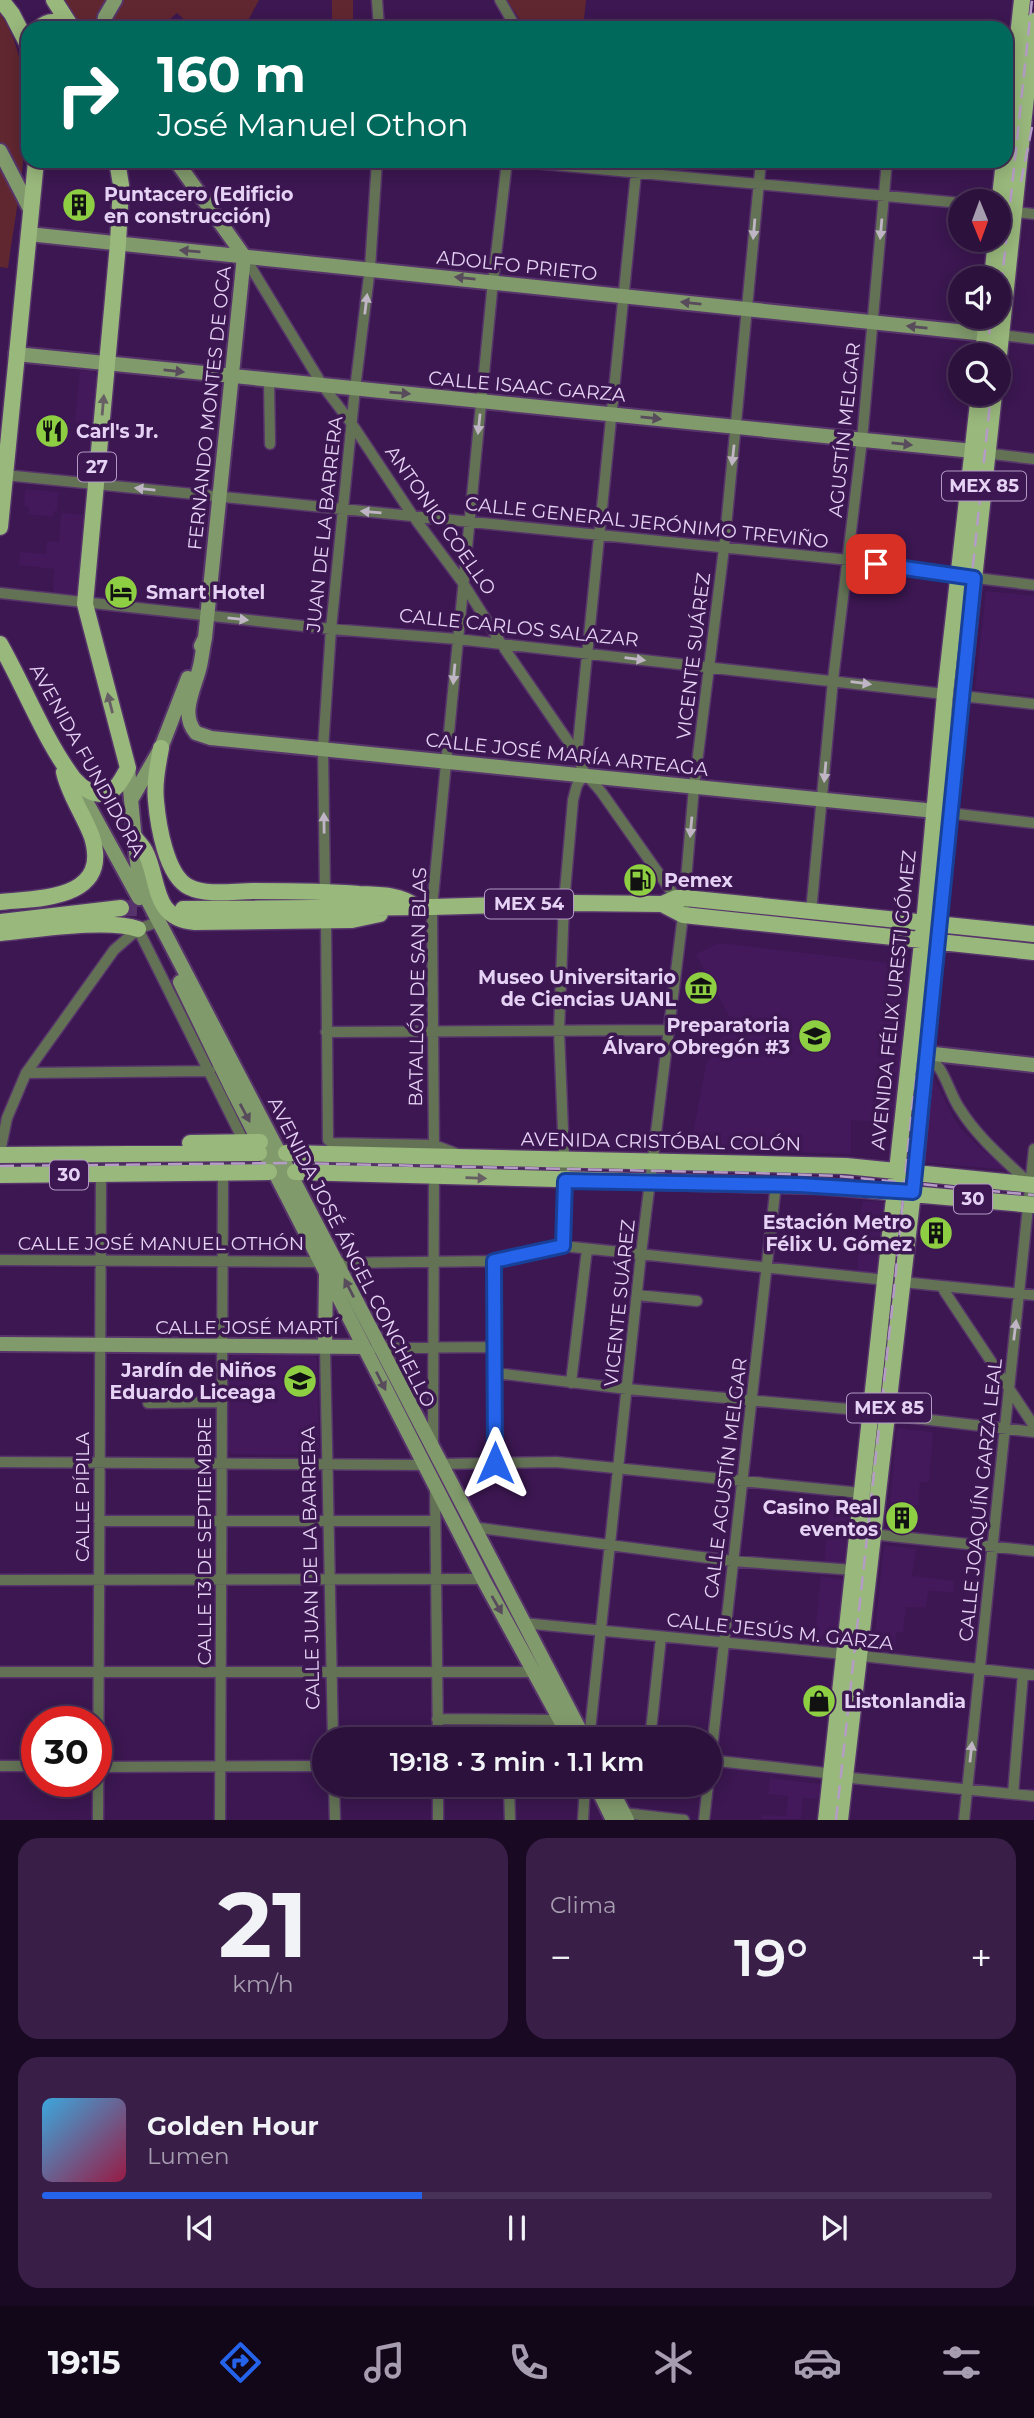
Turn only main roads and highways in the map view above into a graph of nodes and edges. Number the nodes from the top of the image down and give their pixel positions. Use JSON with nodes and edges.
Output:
{"nodes":[{"id":1,"x":1,"y":0,"type":"edge"},
{"id":2,"x":55,"y":0,"type":"edge"},
{"id":3,"x":1014,"y":0,"type":"edge"},
{"id":4,"x":1022,"y":0,"type":"edge"},
{"id":5,"x":68,"y":21,"type":"edge"},
{"id":6,"x":1012,"y":21,"type":"edge"},
{"id":7,"x":1034,"y":21,"type":"edge"},
{"id":8,"x":21,"y":31,"type":"edge"},
{"id":9,"x":1013,"y":43,"type":"edge"},
{"id":10,"x":1027,"y":55,"type":"edge"},
{"id":11,"x":1020,"y":92,"type":"edge"},
{"id":12,"x":1013,"y":118,"type":"edge"},
{"id":13,"x":35,"y":168,"type":"edge"},
{"id":14,"x":118,"y":168,"type":"edge"},
{"id":15,"x":1001,"y":168,"type":"edge"},
{"id":16,"x":1000,"y":189,"type":"edge"},
{"id":17,"x":1004,"y":266,"type":"edge"},
{"id":18,"x":979,"y":406,"type":"edge"},
{"id":19,"x":991,"y":406,"type":"edge"},
{"id":20,"x":981,"y":452,"type":"junction"},
{"id":21,"x":0,"y":527,"type":"edge"},
{"id":22,"x":0,"y":644,"type":"edge"},
{"id":23,"x":953,"y":695,"type":"junction"},
{"id":24,"x":161,"y":748,"type":"road end"},
{"id":25,"x":60,"y":756,"type":"junction"},
{"id":26,"x":941,"y":812,"type":"junction"},
{"id":27,"x":135,"y":838,"type":"road end"},
{"id":28,"x":0,"y":902,"type":"edge"},
{"id":29,"x":677,"y":904,"type":"junction"},
{"id":30,"x":424,"y":907,"type":"junction"},
{"id":31,"x":121,"y":908,"type":"tunnel mouth"},
{"id":32,"x":396,"y":908,"type":"junction"},
{"id":33,"x":183,"y":909,"type":"tunnel mouth"},
{"id":34,"x":0,"y":922,"type":"edge"},
{"id":35,"x":145,"y":926,"type":"road end"},
{"id":36,"x":0,"y":933,"type":"edge"},
{"id":37,"x":930,"y":933,"type":"junction"},
{"id":38,"x":1034,"y":934,"type":"edge"},
{"id":39,"x":1034,"y":952,"type":"edge"},
{"id":40,"x":255,"y":1146,"type":"road end"},
{"id":41,"x":286,"y":1153,"type":"dead end"},
{"id":42,"x":0,"y":1154,"type":"edge"},
{"id":43,"x":896,"y":1170,"type":"junction"},
{"id":44,"x":915,"y":1171,"type":"junction"},
{"id":45,"x":0,"y":1175,"type":"edge"},
{"id":46,"x":101,"y":1175,"type":"junction"},
{"id":47,"x":284,"y":1175,"type":"junction"},
{"id":48,"x":1032,"y":1185,"type":"edge"},
{"id":49,"x":894,"y":1191,"type":"junction"},
{"id":50,"x":913,"y":1192,"type":"junction"},
{"id":51,"x":1031,"y":1205,"type":"edge"},
{"id":52,"x":865,"y":1533,"type":"junction"},
{"id":53,"x":851,"y":1654,"type":"junction"},
{"id":54,"x":841,"y":1751,"type":"junction"},
{"id":55,"x":826,"y":1819,"type":"edge"},
{"id":56,"x":840,"y":1819,"type":"edge"}],
"edges":[{"from":1,"to":8,"type":"main road"},
{"from":2,"to":5,"type":"main road"},
{"from":3,"to":6,"type":"main road"},
{"from":4,"to":10,"type":"main road"},
{"from":7,"to":10,"type":"main road"},
{"from":9,"to":10,"type":"main road"},
{"from":10,"to":11,"type":"main road"},
{"from":11,"to":12,"type":"main road"},
{"from":11,"to":17,"type":"main road"},
{"from":13,"to":21,"type":"main road"},
{"from":25,"to":14,"type":"main road","name":"AVENIDA FUNDIDORA","number":"27","one_way":true},
{"from":15,"to":16,"type":"main road"},
{"from":18,"to":20,"type":"main road","name":"AVENIDA FÉLIX URESTI GÓMEZ","number":"MEX 85"},
{"from":19,"to":20,"type":"main road","name":"AVENIDA FÉLIX URESTI GÓMEZ","number":"MEX 85"},
{"from":20,"to":23,"type":"main road","name":"AVENIDA FÉLIX URESTI GÓMEZ","number":"MEX 85"},
{"from":22,"to":25,"type":"main road","name":"AVENIDA FUNDIDORA","number":"27"},
{"from":23,"to":26,"type":"main road","name":"AVENIDA FÉLIX URESTI GÓMEZ","number":"MEX 85"},
{"from":23,"to":26,"type":"main road","name":"AVENIDA FÉLIX URESTI GÓMEZ","number":"MEX 85"},
{"from":24,"to":30,"type":"main road"},
{"from":25,"to":28,"type":"main road"},
{"from":26,"to":37,"type":"main road","name":"AVENIDA FÉLIX URESTI GÓMEZ","number":"MEX 85"},
{"from":27,"to":32,"type":"main road"},
{"from":29,"to":30,"type":"main road","number":"MEX 54"},
{"from":29,"to":37,"type":"main road","number":"MEX 54"},
{"from":29,"to":37,"type":"main road","number":"MEX 54"},
{"from":30,"to":32,"type":"main road","number":"MEX 54"},
{"from":31,"to":34,"type":"main road"},
{"from":32,"to":33,"type":"main road","number":"MEX 54"},
{"from":35,"to":36,"type":"main road"},
{"from":37,"to":38,"type":"main road","number":"MEX 54"},
{"from":37,"to":39,"type":"main road","number":"MEX 54"},
{"from":37,"to":43,"type":"main road","name":"AVENIDA FÉLIX URESTI GÓMEZ","number":"MEX 85"},
{"from":37,"to":44,"type":"main road","name":"AVENIDA FÉLIX URESTI GÓMEZ","number":"MEX 85"},
{"from":40,"to":42,"type":"main road","number":"30"},
{"from":41,"to":43,"type":"main road","name":"AVENIDA CRISTÓBAL COLÓN","number":"30"},
{"from":43,"to":44,"type":"main road","name":"AVENIDA CRISTÓBAL COLÓN","number":"30"},
{"from":43,"to":49,"type":"main road","name":"AVENIDA FÉLIX URESTI GÓMEZ","number":"MEX 85"},
{"from":44,"to":48,"type":"main road","name":"AVENIDA CRISTÓBAL COLÓN","number":"30"},
{"from":44,"to":50,"type":"main road","name":"AVENIDA FÉLIX URESTI GÓMEZ","number":"MEX 85"},
{"from":45,"to":46,"type":"main road","name":"AVENIDA CRISTÓBAL COLÓN","number":"30"},
{"from":46,"to":47,"type":"main road","name":"AVENIDA CRISTÓBAL COLÓN","number":"30"},
{"from":46,"to":47,"type":"main road"},
{"from":47,"to":49,"type":"main road","name":"AVENIDA CRISTÓBAL COLÓN","number":"30","one_way":true},
{"from":49,"to":50,"type":"main road","name":"AVENIDA CRISTÓBAL COLÓN","number":"30"},
{"from":49,"to":52,"type":"main road","name":"AVENIDA FÉLIX URESTI GÓMEZ","number":"MEX 85"},
{"from":50,"to":51,"type":"main road","name":"AVENIDA CRISTÓBAL COLÓN","number":"30"},
{"from":50,"to":52,"type":"main road","name":"AVENIDA FÉLIX URESTI GÓMEZ","number":"MEX 85"},
{"from":52,"to":53,"type":"main road","name":"AVENIDA FÉLIX URESTI GÓMEZ","number":"MEX 85"},
{"from":52,"to":53,"type":"main road","name":"AVENIDA FÉLIX URESTI GÓMEZ","number":"MEX 85"},
{"from":53,"to":54,"type":"main road","name":"AVENIDA FÉLIX URESTI GÓMEZ","number":"MEX 85"},
{"from":53,"to":54,"type":"main road","name":"AVENIDA FÉLIX URESTI GÓMEZ","number":"MEX 85"},
{"from":54,"to":55,"type":"main road","name":"AVENIDA FÉLIX URESTI GÓMEZ","number":"MEX 85"},
{"from":54,"to":56,"type":"main road","name":"AVENIDA FÉLIX URESTI GÓMEZ","number":"MEX 85"}]}
